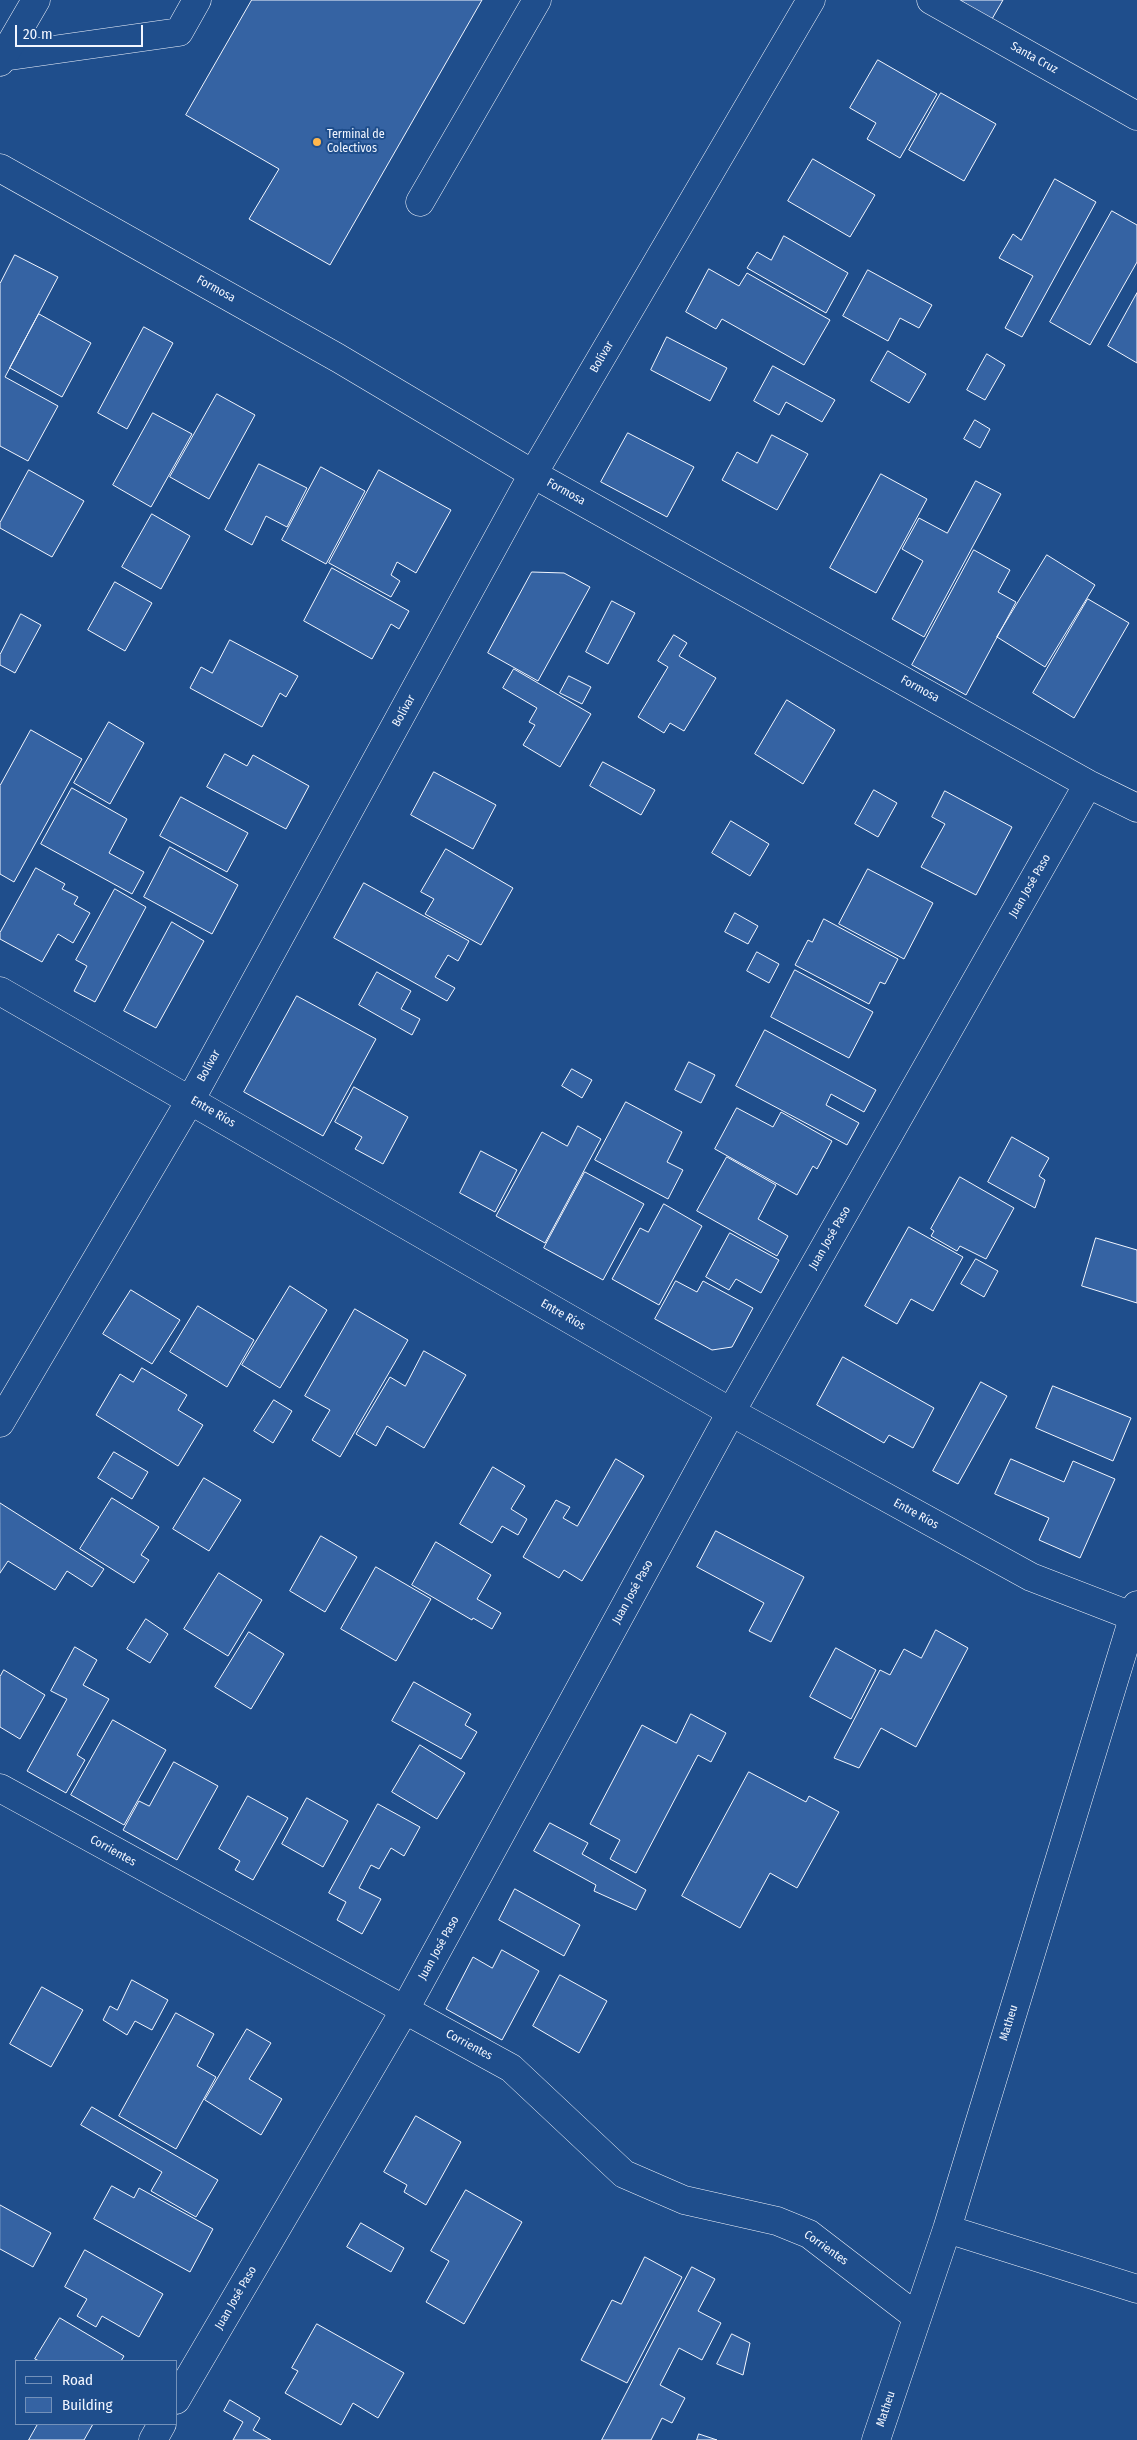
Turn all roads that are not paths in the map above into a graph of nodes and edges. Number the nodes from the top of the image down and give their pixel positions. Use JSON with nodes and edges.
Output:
{"nodes":[{"id":1,"x":36,"y":0,"type":"edge"},
{"id":2,"x":197,"y":0,"type":"edge"},
{"id":3,"x":537,"y":0,"type":"edge"},
{"id":4,"x":811,"y":0,"type":"edge"},
{"id":5,"x":931,"y":0,"type":"edge"},
{"id":6,"x":1,"y":59,"type":"edge"},
{"id":7,"x":1137,"y":116,"type":"edge"},
{"id":8,"x":0,"y":168,"type":"edge"},
{"id":9,"x":420,"y":202,"type":"dead end"},
{"id":10,"x":534,"y":474,"type":"junction"},
{"id":11,"x":1088,"y":784,"type":"junction"},
{"id":12,"x":1137,"y":808,"type":"edge"},
{"id":13,"x":0,"y":991,"type":"edge"},
{"id":14,"x":191,"y":1099,"type":"junction"},
{"id":15,"x":731,"y":1412,"type":"junction"},
{"id":16,"x":0,"y":1423,"type":"edge"},
{"id":17,"x":1136,"y":1613,"type":"edge"},
{"id":18,"x":0,"y":1788,"type":"edge"},
{"id":19,"x":404,"y":2011,"type":"junction"},
{"id":20,"x":947,"y":2229,"type":"junction"},
{"id":21,"x":1137,"y":2289,"type":"edge"},
{"id":22,"x":917,"y":2317,"type":"junction"},
{"id":23,"x":178,"y":2397,"type":"edge"},
{"id":24,"x":161,"y":2425,"type":"edge"},
{"id":25,"x":153,"y":2440,"type":"edge"},
{"id":26,"x":876,"y":2440,"type":"edge"}],
"edges":[{"from":1,"to":6,"type":"street"},
{"from":2,"to":6,"type":"street"},
{"from":3,"to":9,"type":"street"},
{"from":4,"to":10,"type":"street","name":"Bolívar"},
{"from":5,"to":7,"type":"street","name":"Santa Cruz"},
{"from":8,"to":10,"type":"street","name":"Formosa"},
{"from":10,"to":11,"type":"street","name":"Formosa"},
{"from":10,"to":14,"type":"street","name":"Bolívar"},
{"from":11,"to":12,"type":"street","name":"Formosa"},
{"from":11,"to":15,"type":"street","name":"Juan José Paso"},
{"from":13,"to":14,"type":"street","name":"Entre Ríos"},
{"from":14,"to":15,"type":"street","name":"Entre Ríos"},
{"from":14,"to":16,"type":"street","name":"Bolívar"},
{"from":15,"to":17,"type":"street","name":"Entre Ríos"},
{"from":15,"to":19,"type":"street","name":"Juan José Paso"},
{"from":17,"to":20,"type":"street","name":"Matheu"},
{"from":18,"to":19,"type":"street","name":"Corrientes"},
{"from":19,"to":22,"type":"street","name":"Corrientes"},
{"from":19,"to":23,"type":"street","name":"Juan José Paso"},
{"from":20,"to":21,"type":"street"},
{"from":20,"to":22,"type":"street","name":"Matheu"},
{"from":22,"to":26,"type":"street","name":"Matheu"},
{"from":24,"to":25,"type":"street"}]}
